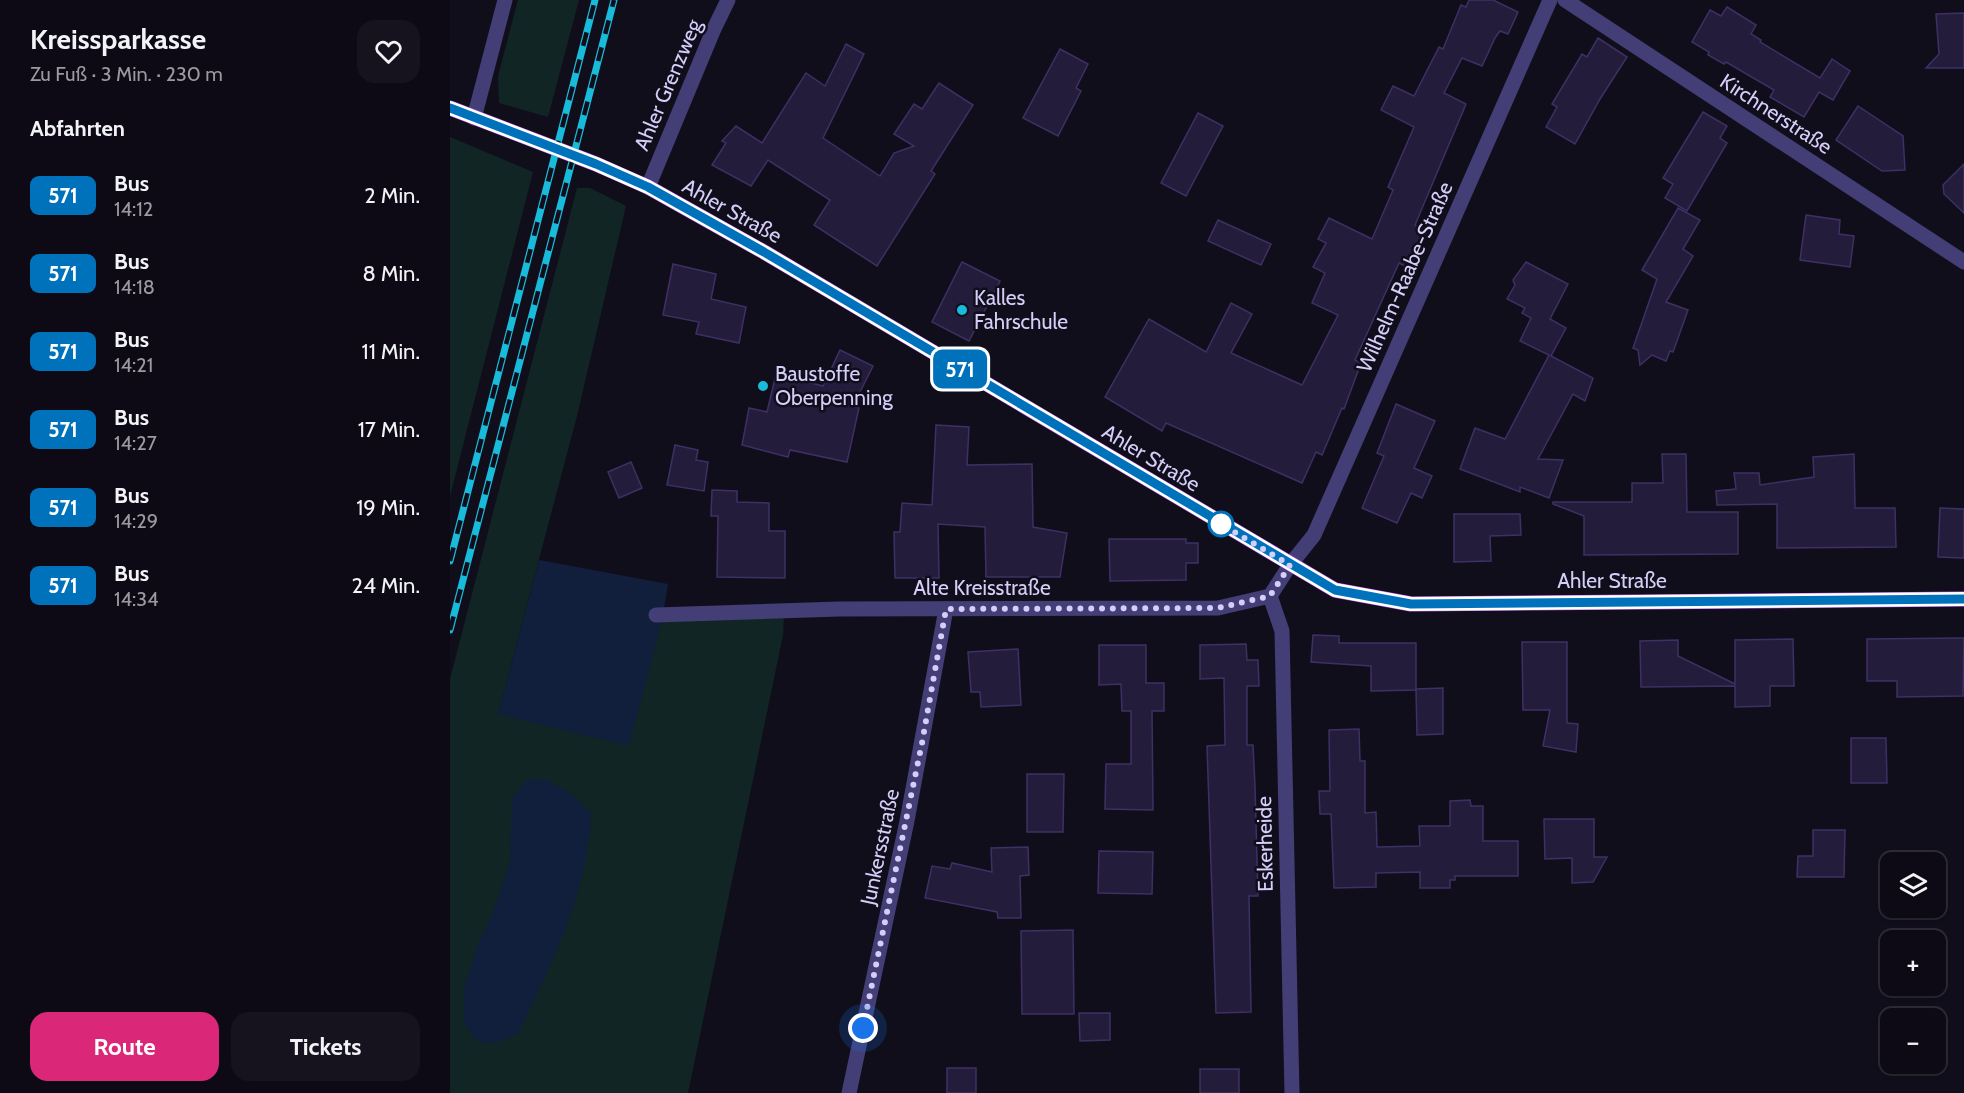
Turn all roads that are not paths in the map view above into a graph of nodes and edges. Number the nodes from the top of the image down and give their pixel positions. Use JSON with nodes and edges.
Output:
{"nodes":[{"id":1,"x":505,"y":0,"type":"edge"},
{"id":2,"x":729,"y":0,"type":"edge"},
{"id":3,"x":1550,"y":0,"type":"edge"},
{"id":4,"x":1565,"y":0,"type":"edge"},
{"id":5,"x":450,"y":108,"type":"edge"},
{"id":6,"x":474,"y":118,"type":"junction"},
{"id":7,"x":648,"y":187,"type":"junction"},
{"id":8,"x":1964,"y":262,"type":"edge"},
{"id":9,"x":1290,"y":565,"type":"junction"},
{"id":10,"x":1270,"y":596,"type":"junction"},
{"id":11,"x":1964,"y":599,"type":"edge"},
{"id":12,"x":946,"y":609,"type":"junction"},
{"id":13,"x":656,"y":615,"type":"dead end"},
{"id":14,"x":849,"y":1093,"type":"edge"},
{"id":15,"x":1292,"y":1093,"type":"edge"}],
"edges":[{"from":1,"to":6,"type":"street"},
{"from":2,"to":7,"type":"street","name":"Ahler Grenzweg"},
{"from":3,"to":9,"type":"street","name":"Wilhelm-Raabe-Straße"},
{"from":4,"to":8,"type":"street","name":"Kirchnerstraße"},
{"from":5,"to":6,"type":"main road","name":"Ahler Straße"},
{"from":6,"to":7,"type":"main road","name":"Ahler Straße"},
{"from":7,"to":9,"type":"main road","name":"Ahler Straße"},
{"from":9,"to":10,"type":"street"},
{"from":9,"to":11,"type":"main road","name":"Ahler Straße"},
{"from":10,"to":12,"type":"street","name":"Alte Kreisstraße"},
{"from":10,"to":15,"type":"street","name":"Eskerheide"},
{"from":12,"to":13,"type":"street","name":"Alte Kreisstraße"},
{"from":12,"to":14,"type":"street","name":"Junkersstraße"}]}
